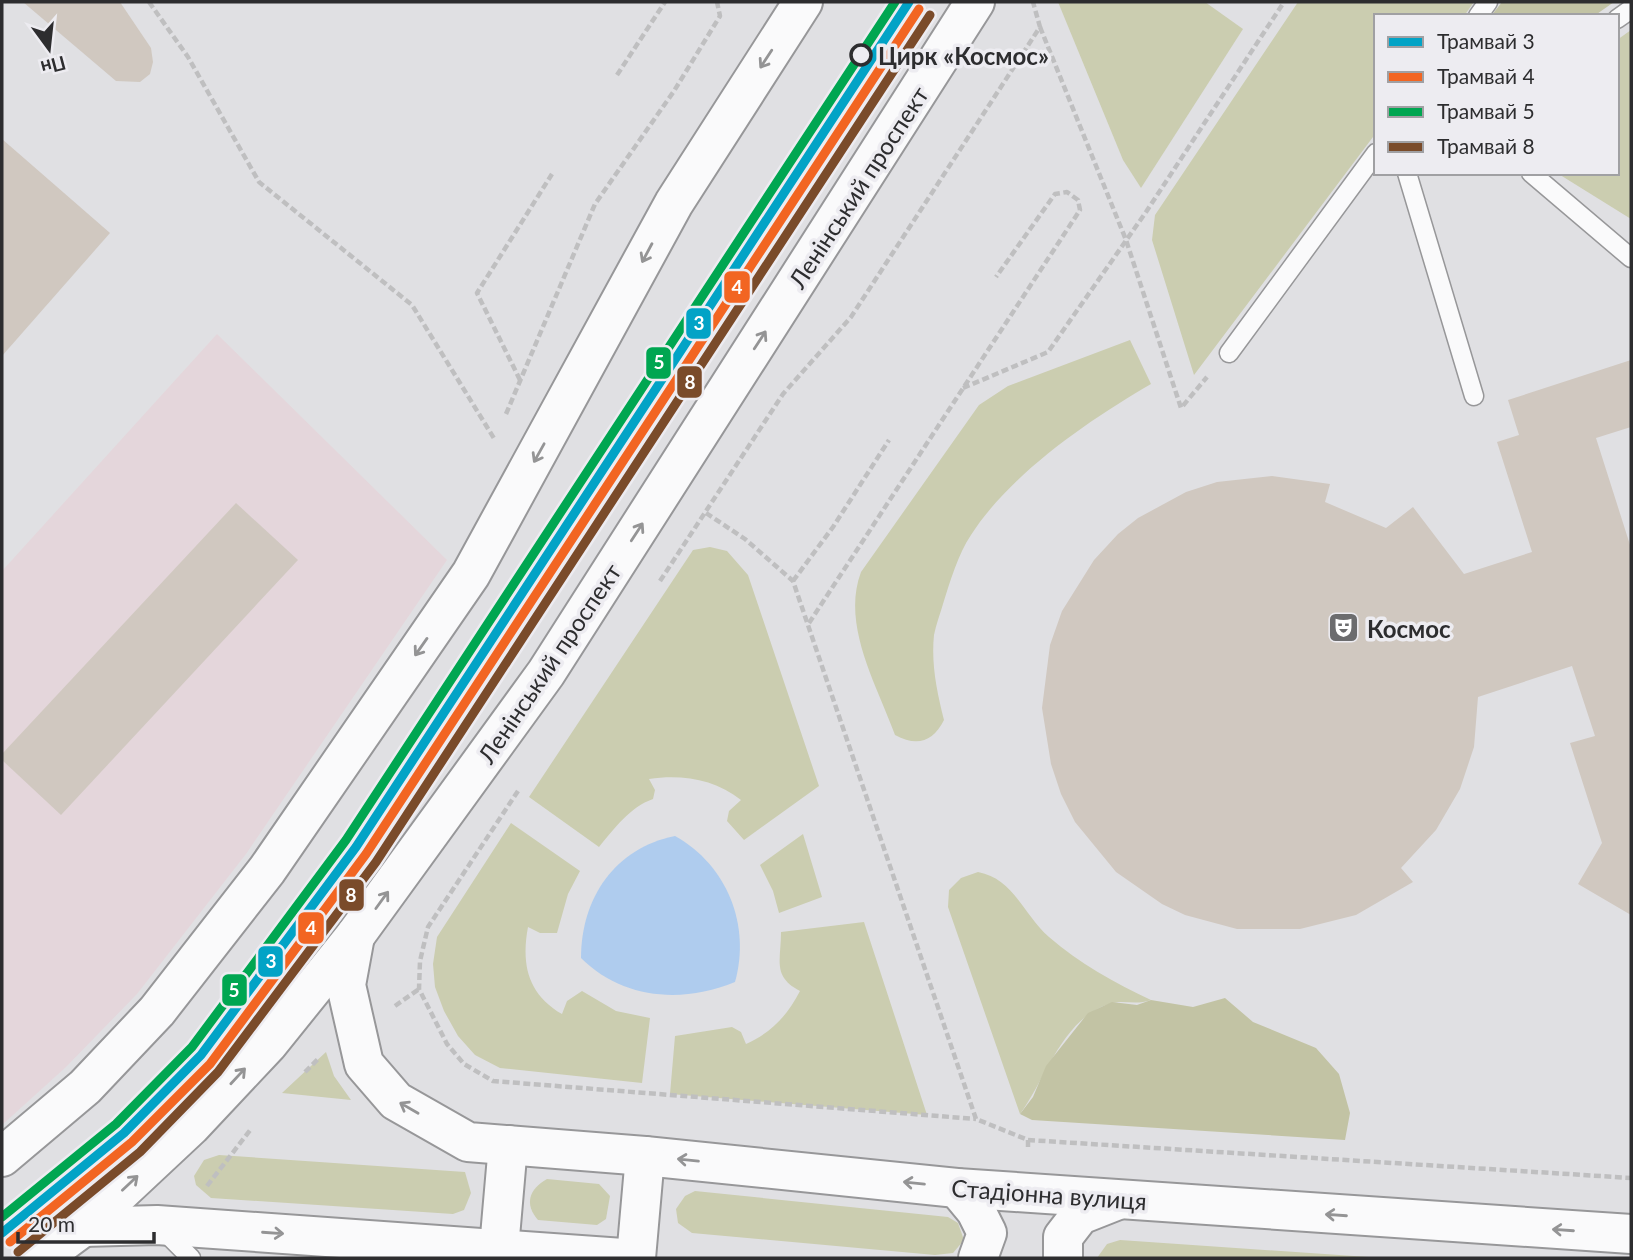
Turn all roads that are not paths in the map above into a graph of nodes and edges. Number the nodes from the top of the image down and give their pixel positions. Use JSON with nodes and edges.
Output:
{"nodes":[{"id":1,"x":803,"y":2,"type":"edge"},
{"id":2,"x":975,"y":2,"type":"edge"},
{"id":3,"x":1374,"y":156,"type":"edge"},
{"id":4,"x":1408,"y":175,"type":"edge"},
{"id":5,"x":1533,"y":175,"type":"edge"},
{"id":6,"x":1631,"y":258,"type":"edge"},
{"id":7,"x":1229,"y":353,"type":"road end"},
{"id":8,"x":1474,"y":396,"type":"dead end"},
{"id":9,"x":355,"y":936,"type":"junction"},
{"id":10,"x":509,"y":1145,"type":"junction"},
{"id":11,"x":645,"y":1156,"type":"junction"},
{"id":12,"x":2,"y":1157,"type":"edge"},
{"id":13,"x":957,"y":1188,"type":"junction"},
{"id":14,"x":1118,"y":1200,"type":"junction"},
{"id":15,"x":157,"y":1224,"type":"junction"},
{"id":16,"x":83,"y":1227,"type":"junction"},
{"id":17,"x":1631,"y":1234,"type":"edge"},
{"id":18,"x":494,"y":1253,"type":"edge"},
{"id":19,"x":41,"y":1258,"type":"edge"},
{"id":20,"x":191,"y":1258,"type":"edge"},
{"id":21,"x":623,"y":1258,"type":"edge"},
{"id":22,"x":636,"y":1258,"type":"edge"},
{"id":23,"x":978,"y":1258,"type":"edge"},
{"id":24,"x":1063,"y":1258,"type":"edge"}],
"edges":[{"from":1,"to":12,"type":"main road","one_way":true},
{"from":9,"to":2,"type":"main road","name":"Ленінський проспект","one_way":true},
{"from":3,"to":7,"type":"lane"},
{"from":4,"to":8,"type":"lane"},
{"from":5,"to":6,"type":"lane"},
{"from":10,"to":9,"type":"main road","name":"Стадіонна вулиця","one_way":true},
{"from":16,"to":9,"type":"main road","name":"Ленінський проспект","one_way":true},
{"from":10,"to":11,"type":"main road","name":"Стадіонна вулиця"},
{"from":10,"to":18,"type":"main road"},
{"from":13,"to":11,"type":"main road","name":"Стадіонна вулиця","one_way":true},
{"from":11,"to":22,"type":"main road"},
{"from":13,"to":14,"type":"main road","name":"Стадіонна вулиця"},
{"from":13,"to":23,"type":"main road"},
{"from":17,"to":14,"type":"main road","name":"Стадіонна вулиця","one_way":true},
{"from":14,"to":24,"type":"main road"},
{"from":15,"to":16,"type":"main road"},
{"from":15,"to":18,"type":"main road","one_way":true},
{"from":15,"to":20,"type":"lane"},
{"from":16,"to":19,"type":"main road","name":"Ленінський проспект"},
{"from":18,"to":21,"type":"main road"}]}
